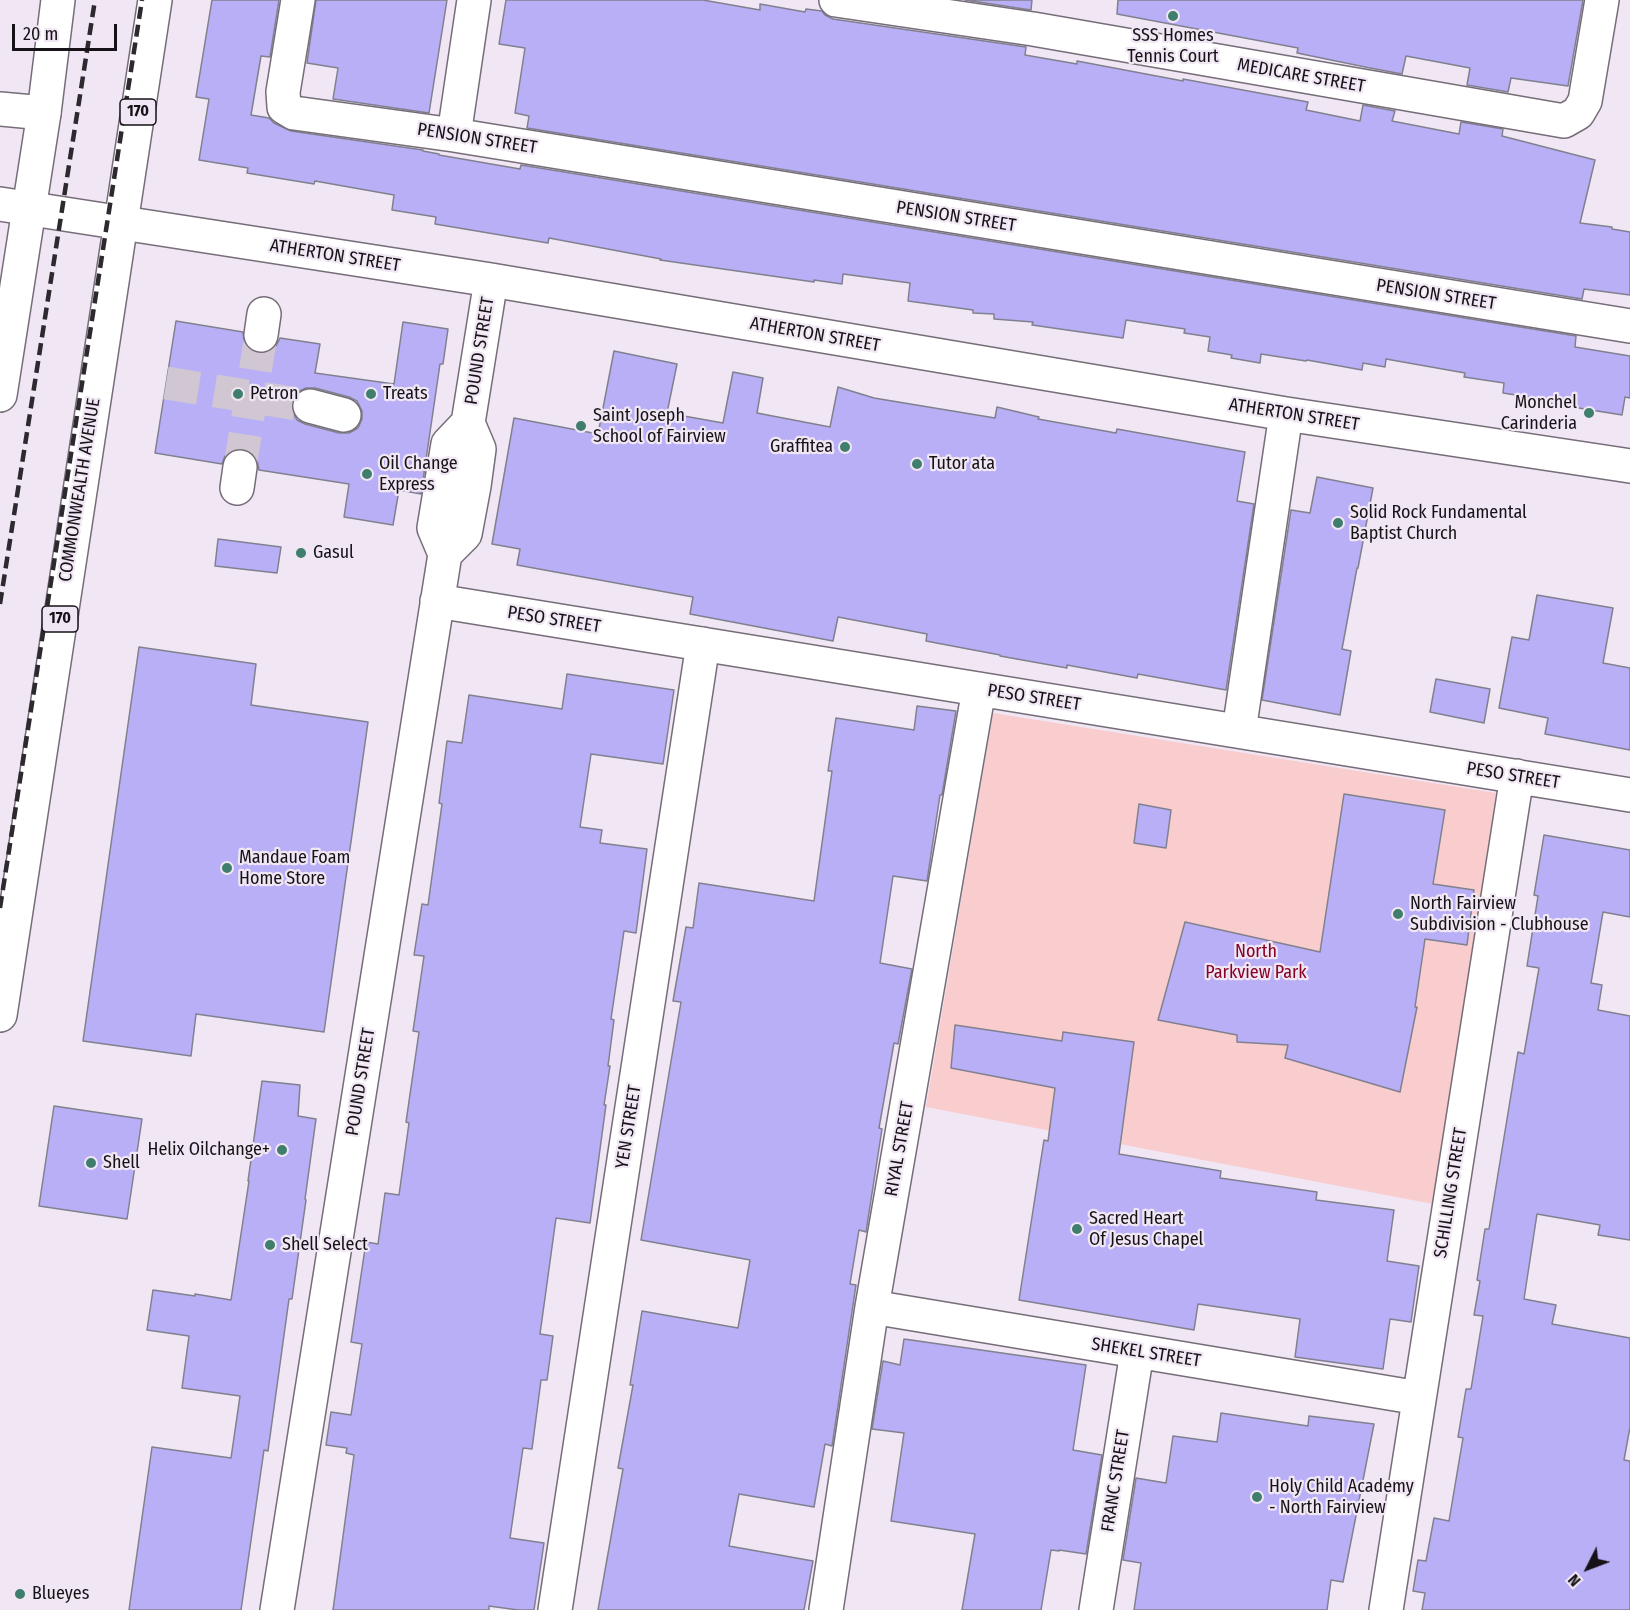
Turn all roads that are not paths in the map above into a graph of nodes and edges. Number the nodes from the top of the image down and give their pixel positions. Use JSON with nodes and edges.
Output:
{"nodes":[{"id":1,"x":58,"y":0,"type":"edge"},
{"id":2,"x":155,"y":0,"type":"edge"},
{"id":3,"x":298,"y":0,"type":"edge"},
{"id":4,"x":474,"y":0,"type":"edge"},
{"id":5,"x":836,"y":0,"type":"edge"},
{"id":6,"x":1602,"y":0,"type":"edge"},
{"id":7,"x":0,"y":109,"type":"edge"},
{"id":8,"x":44,"y":113,"type":"junction"},
{"id":9,"x":454,"y":135,"type":"junction"},
{"id":10,"x":15,"y":207,"type":"edge"},
{"id":11,"x":121,"y":223,"type":"junction"},
{"id":12,"x":491,"y":280,"type":"junction"},
{"id":13,"x":1630,"y":327,"type":"edge"},
{"id":14,"x":0,"y":395,"type":"edge"},
{"id":15,"x":310,"y":406,"type":"tunnel mouth"},
{"id":16,"x":1286,"y":414,"type":"junction"},
{"id":17,"x":344,"y":415,"type":"dead end"},
{"id":18,"x":1630,"y":466,"type":"edge"},
{"id":19,"x":437,"y":601,"type":"junction"},
{"id":20,"x":703,"y":644,"type":"junction"},
{"id":21,"x":979,"y":689,"type":"junction"},
{"id":22,"x":1239,"y":731,"type":"junction"},
{"id":23,"x":1517,"y":776,"type":"junction"},
{"id":24,"x":1630,"y":795,"type":"edge"},
{"id":25,"x":0,"y":1015,"type":"edge"},
{"id":26,"x":872,"y":1307,"type":"junction"},
{"id":27,"x":1137,"y":1352,"type":"junction"},
{"id":28,"x":1419,"y":1398,"type":"junction"},
{"id":29,"x":277,"y":1610,"type":"edge"},
{"id":30,"x":555,"y":1610,"type":"edge"},
{"id":31,"x":826,"y":1610,"type":"edge"},
{"id":32,"x":1096,"y":1610,"type":"edge"},
{"id":33,"x":1386,"y":1610,"type":"edge"}],
"edges":[{"from":1,"to":8,"type":"street"},
{"from":2,"to":11,"type":"street","name":"COMMONWEALTH AVENUE","number":"170"},
{"from":3,"to":9,"type":"street","name":"PENSION STREET"},
{"from":4,"to":9,"type":"street"},
{"from":5,"to":6,"type":"street","name":"MEDICARE STREET"},
{"from":7,"to":8,"type":"street"},
{"from":8,"to":10,"type":"street"},
{"from":9,"to":13,"type":"street","name":"PENSION STREET"},
{"from":10,"to":11,"type":"street","name":"ATHERTON STREET"},
{"from":10,"to":14,"type":"street"},
{"from":11,"to":12,"type":"street","name":"ATHERTON STREET"},
{"from":11,"to":25,"type":"street","name":"COMMONWEALTH AVENUE","number":"170"},
{"from":12,"to":16,"type":"street","name":"ATHERTON STREET"},
{"from":12,"to":19,"type":"street","name":"POUND STREET"},
{"from":15,"to":17,"type":"street"},
{"from":16,"to":18,"type":"street","name":"ATHERTON STREET"},
{"from":16,"to":22,"type":"street"},
{"from":19,"to":20,"type":"street","name":"PESO STREET"},
{"from":19,"to":29,"type":"street","name":"POUND STREET"},
{"from":20,"to":21,"type":"street","name":"PESO STREET"},
{"from":20,"to":30,"type":"street","name":"YEN STREET"},
{"from":21,"to":22,"type":"street","name":"PESO STREET"},
{"from":21,"to":26,"type":"street","name":"RIYAL STREET"},
{"from":22,"to":23,"type":"street","name":"PESO STREET"},
{"from":23,"to":24,"type":"street","name":"PESO STREET"},
{"from":23,"to":28,"type":"street","name":"SCHILLING STREET"},
{"from":26,"to":27,"type":"street","name":"SHEKEL STREET"},
{"from":26,"to":31,"type":"street","name":"RIYAL STREET"},
{"from":27,"to":28,"type":"street","name":"SHEKEL STREET"},
{"from":27,"to":32,"type":"street","name":"FRANC STREET"},
{"from":28,"to":33,"type":"street","name":"SCHILLING STREET"}]}
